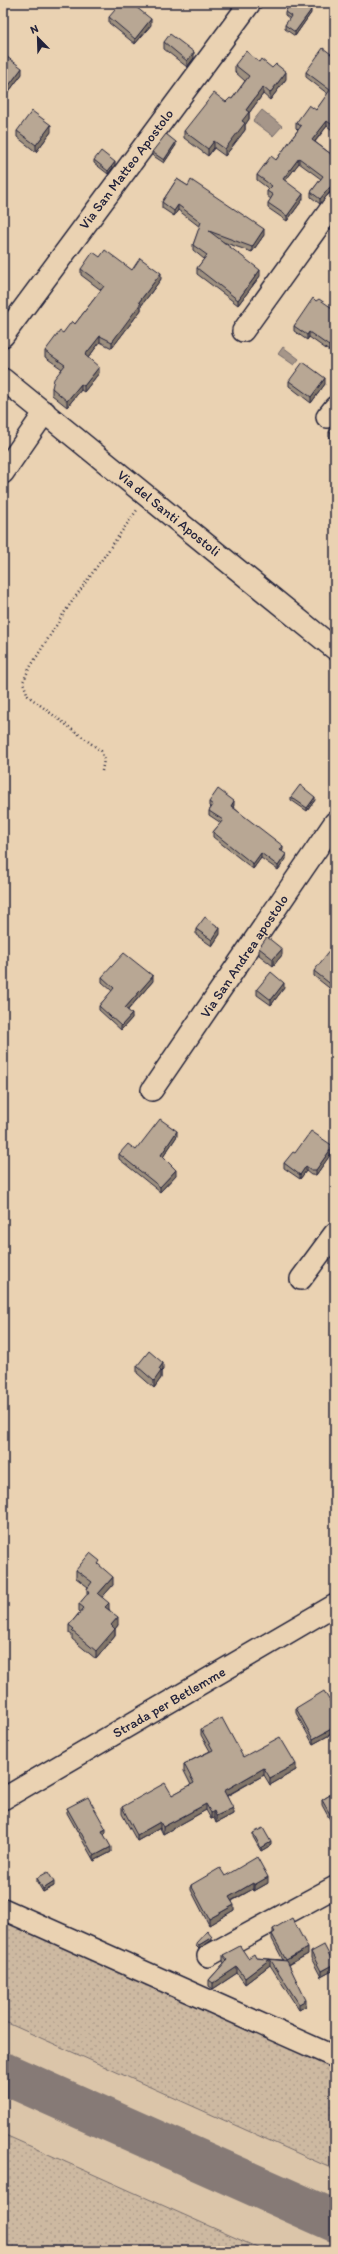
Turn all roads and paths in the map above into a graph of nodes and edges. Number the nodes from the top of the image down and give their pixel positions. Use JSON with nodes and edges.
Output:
{"nodes":[{"id":1,"x":250,"y":3,"type":"edge"},
{"id":2,"x":335,"y":202,"type":"edge"},
{"id":3,"x":243,"y":332,"type":"dead end"},
{"id":4,"x":3,"y":336,"type":"edge"},
{"id":5,"x":3,"y":379,"type":"edge"},
{"id":6,"x":45,"y":412,"type":"junction"},
{"id":7,"x":3,"y":473,"type":"edge"},
{"id":8,"x":147,"y":495,"type":"junction"},
{"id":9,"x":335,"y":649,"type":"edge"},
{"id":10,"x":102,"y":771,"type":"dead end"},
{"id":11,"x":335,"y":822,"type":"edge"},
{"id":12,"x":152,"y":1090,"type":"dead end"},
{"id":13,"x":335,"y":1233,"type":"edge"},
{"id":14,"x":301,"y":1279,"type":"dead end"},
{"id":15,"x":335,"y":1605,"type":"edge"},
{"id":16,"x":5,"y":1798,"type":"edge"},
{"id":17,"x":335,"y":1887,"type":"edge"},
{"id":18,"x":3,"y":1908,"type":"edge"},
{"id":19,"x":208,"y":1956,"type":"dead end"},
{"id":20,"x":335,"y":2057,"type":"edge"}],
"edges":[{"from":1,"to":4,"type":"street","name":"Via San Matteo Apostolo"},
{"from":2,"to":3,"type":"street"},
{"from":5,"to":6,"type":"street","name":"Via del Santi Apostoli"},
{"from":6,"to":7,"type":"street"},
{"from":6,"to":8,"type":"street","name":"Via del Santi Apostoli"},
{"from":8,"to":9,"type":"street","name":"Via del Santi Apostoli"},
{"from":8,"to":10,"type":"path"},
{"from":11,"to":12,"type":"street","name":"Via San Andrea apostolo"},
{"from":13,"to":14,"type":"street"},
{"from":15,"to":16,"type":"street","name":"Strada per Betlemme"},
{"from":17,"to":19,"type":"street"},
{"from":18,"to":20,"type":"street"}]}
